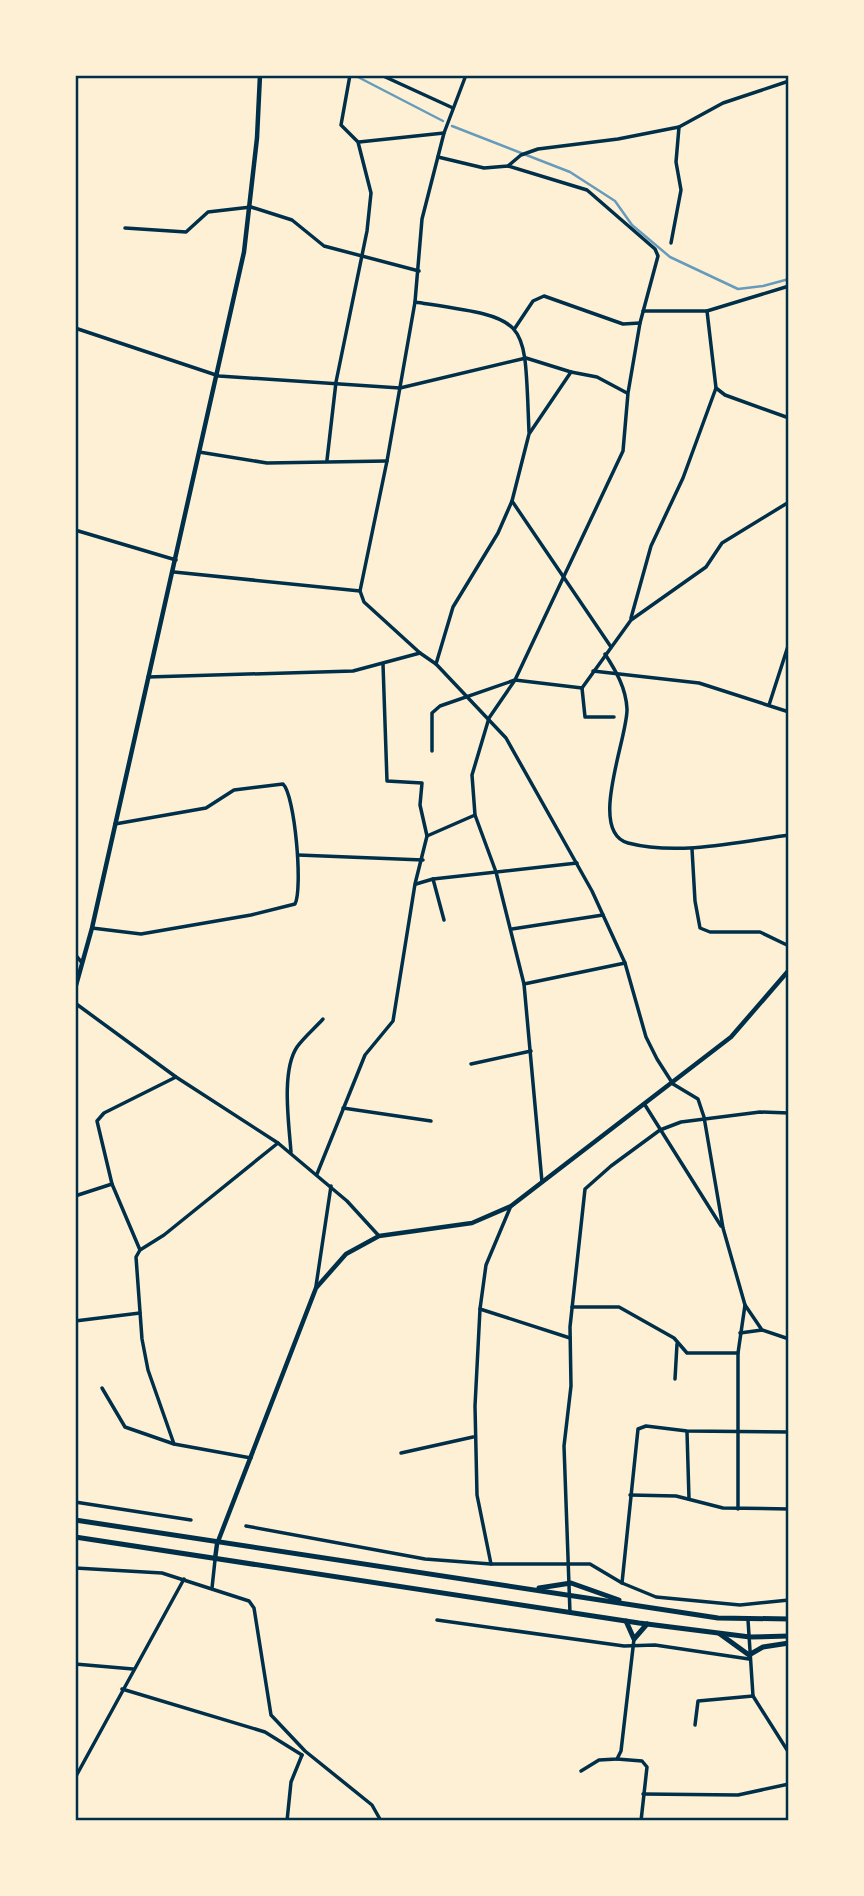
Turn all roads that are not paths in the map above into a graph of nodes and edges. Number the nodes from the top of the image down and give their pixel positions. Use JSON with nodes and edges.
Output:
{"nodes":[{"id":1,"x":260,"y":75,"type":"edge"},
{"id":2,"x":350,"y":75,"type":"edge"},
{"id":3,"x":381,"y":75,"type":"edge"},
{"id":4,"x":466,"y":75,"type":"edge"},
{"id":5,"x":789,"y":81,"type":"edge"},
{"id":6,"x":453,"y":108,"type":"junction"},
{"id":7,"x":679,"y":127,"type":"junction"},
{"id":8,"x":444,"y":133,"type":"junction"},
{"id":9,"x":358,"y":142,"type":"junction"},
{"id":10,"x":437,"y":157,"type":"junction"},
{"id":11,"x":508,"y":166,"type":"junction"},
{"id":12,"x":251,"y":207,"type":"junction"},
{"id":13,"x":125,"y":228,"type":"dead end"},
{"id":14,"x":671,"y":243,"type":"dead end"},
{"id":15,"x":361,"y":255,"type":"junction"},
{"id":16,"x":419,"y":271,"type":"junction"},
{"id":17,"x":789,"y":286,"type":"edge"},
{"id":18,"x":415,"y":302,"type":"junction"},
{"id":19,"x":707,"y":310,"type":"junction"},
{"id":20,"x":643,"y":311,"type":"junction"},
{"id":21,"x":640,"y":323,"type":"junction"},
{"id":22,"x":75,"y":328,"type":"edge"},
{"id":23,"x":515,"y":328,"type":"junction"},
{"id":24,"x":526,"y":358,"type":"junction"},
{"id":25,"x":570,"y":372,"type":"junction"},
{"id":26,"x":219,"y":376,"type":"junction"},
{"id":27,"x":336,"y":382,"type":"junction"},
{"id":28,"x":400,"y":388,"type":"junction"},
{"id":29,"x":716,"y":388,"type":"junction"},
{"id":30,"x":628,"y":393,"type":"junction"},
{"id":31,"x":789,"y":418,"type":"edge"},
{"id":32,"x":529,"y":434,"type":"junction"},
{"id":33,"x":199,"y":452,"type":"junction"},
{"id":34,"x":327,"y":460,"type":"junction"},
{"id":35,"x":387,"y":461,"type":"junction"},
{"id":36,"x":512,"y":501,"type":"junction"},
{"id":37,"x":789,"y":502,"type":"edge"},
{"id":38,"x":75,"y":530,"type":"edge"},
{"id":39,"x":176,"y":560,"type":"junction"},
{"id":40,"x":174,"y":572,"type":"junction"},
{"id":41,"x":564,"y":575,"type":"junction"},
{"id":42,"x":360,"y":592,"type":"junction"},
{"id":43,"x":631,"y":620,"type":"junction"},
{"id":44,"x":789,"y":643,"type":"edge"},
{"id":45,"x":611,"y":648,"type":"junction"},
{"id":46,"x":420,"y":653,"type":"junction"},
{"id":47,"x":605,"y":654,"type":"junction"},
{"id":48,"x":383,"y":664,"type":"junction"},
{"id":49,"x":436,"y":664,"type":"junction"},
{"id":50,"x":592,"y":671,"type":"junction"},
{"id":51,"x":619,"y":675,"type":"junction"},
{"id":52,"x":148,"y":677,"type":"junction"},
{"id":53,"x":515,"y":680,"type":"junction"},
{"id":54,"x":582,"y":688,"type":"junction"},
{"id":55,"x":467,"y":695,"type":"junction"},
{"id":56,"x":769,"y":705,"type":"junction"},
{"id":57,"x":789,"y":712,"type":"edge"},
{"id":58,"x":614,"y":717,"type":"dead end"},
{"id":59,"x":489,"y":718,"type":"junction"},
{"id":60,"x":432,"y":751,"type":"dead end"},
{"id":61,"x":475,"y":815,"type":"junction"},
{"id":62,"x":115,"y":824,"type":"junction"},
{"id":63,"x":789,"y":835,"type":"edge"},
{"id":64,"x":427,"y":836,"type":"junction"},
{"id":65,"x":692,"y":848,"type":"junction"},
{"id":66,"x":298,"y":855,"type":"junction"},
{"id":67,"x":423,"y":860,"type":"junction"},
{"id":68,"x":577,"y":863,"type":"junction"},
{"id":69,"x":496,"y":872,"type":"junction"},
{"id":70,"x":433,"y":879,"type":"junction"},
{"id":71,"x":415,"y":884,"type":"junction"},
{"id":72,"x":603,"y":915,"type":"junction"},
{"id":73,"x":444,"y":920,"type":"dead end"},
{"id":74,"x":93,"y":928,"type":"junction"},
{"id":75,"x":512,"y":929,"type":"junction"},
{"id":76,"x":789,"y":946,"type":"edge"},
{"id":77,"x":75,"y":954,"type":"edge"},
{"id":78,"x":625,"y":963,"type":"junction"},
{"id":79,"x":83,"y":964,"type":"junction"},
{"id":80,"x":789,"y":970,"type":"edge"},
{"id":81,"x":524,"y":984,"type":"junction"},
{"id":82,"x":75,"y":989,"type":"edge"},
{"id":83,"x":75,"y":1003,"type":"edge"},
{"id":84,"x":323,"y":1019,"type":"dead end"},
{"id":85,"x":531,"y":1051,"type":"junction"},
{"id":86,"x":471,"y":1064,"type":"dead end"},
{"id":87,"x":176,"y":1077,"type":"junction"},
{"id":88,"x":673,"y":1084,"type":"junction"},
{"id":89,"x":645,"y":1105,"type":"junction"},
{"id":90,"x":342,"y":1108,"type":"junction"},
{"id":91,"x":789,"y":1113,"type":"edge"},
{"id":92,"x":705,"y":1117,"type":"junction"},
{"id":93,"x":431,"y":1121,"type":"dead end"},
{"id":94,"x":660,"y":1130,"type":"junction"},
{"id":95,"x":278,"y":1143,"type":"junction"},
{"id":96,"x":291,"y":1153,"type":"junction"},
{"id":97,"x":317,"y":1174,"type":"junction"},
{"id":98,"x":112,"y":1184,"type":"junction"},
{"id":99,"x":542,"y":1184,"type":"junction"},
{"id":100,"x":331,"y":1186,"type":"junction"},
{"id":101,"x":75,"y":1196,"type":"edge"},
{"id":102,"x":511,"y":1206,"type":"junction"},
{"id":103,"x":723,"y":1228,"type":"junction"},
{"id":104,"x":379,"y":1236,"type":"junction"},
{"id":105,"x":140,"y":1250,"type":"junction"},
{"id":106,"x":316,"y":1288,"type":"junction"},
{"id":107,"x":745,"y":1305,"type":"junction"},
{"id":108,"x":572,"y":1307,"type":"junction"},
{"id":109,"x":480,"y":1309,"type":"junction"},
{"id":110,"x":140,"y":1313,"type":"junction"},
{"id":111,"x":75,"y":1321,"type":"edge"},
{"id":112,"x":762,"y":1330,"type":"junction"},
{"id":113,"x":740,"y":1333,"type":"junction"},
{"id":114,"x":570,"y":1338,"type":"junction"},
{"id":115,"x":789,"y":1339,"type":"edge"},
{"id":116,"x":677,"y":1342,"type":"junction"},
{"id":117,"x":738,"y":1353,"type":"junction"},
{"id":118,"x":675,"y":1378,"type":"dead end"},
{"id":119,"x":102,"y":1388,"type":"dead end"},
{"id":120,"x":687,"y":1431,"type":"junction"},
{"id":121,"x":789,"y":1432,"type":"edge"},
{"id":122,"x":736,"y":1433,"type":"junction"},
{"id":123,"x":473,"y":1437,"type":"junction"},
{"id":124,"x":174,"y":1444,"type":"junction"},
{"id":125,"x":401,"y":1453,"type":"dead end"},
{"id":126,"x":251,"y":1458,"type":"junction"},
{"id":127,"x":630,"y":1495,"type":"junction"},
{"id":128,"x":689,"y":1499,"type":"junction"},
{"id":129,"x":75,"y":1502,"type":"edge"},
{"id":130,"x":738,"y":1509,"type":"junction"},
{"id":131,"x":789,"y":1509,"type":"edge"},
{"id":132,"x":75,"y":1520,"type":"edge"},
{"id":133,"x":191,"y":1520,"type":"dead end"},
{"id":134,"x":246,"y":1526,"type":"dead end"},
{"id":135,"x":75,"y":1537,"type":"edge"},
{"id":136,"x":217,"y":1544,"type":"junction"},
{"id":137,"x":215,"y":1560,"type":"junction"},
{"id":138,"x":570,"y":1563,"type":"junction"},
{"id":139,"x":491,"y":1564,"type":"junction"},
{"id":140,"x":75,"y":1568,"type":"edge"},
{"id":141,"x":184,"y":1578,"type":"junction"},
{"id":142,"x":571,"y":1583,"type":"junction"},
{"id":143,"x":622,"y":1584,"type":"junction"},
{"id":144,"x":515,"y":1585,"type":"junction"},
{"id":145,"x":212,"y":1588,"type":"junction"},
{"id":146,"x":571,"y":1597,"type":"junction"},
{"id":147,"x":789,"y":1600,"type":"edge"},
{"id":148,"x":621,"y":1601,"type":"junction"},
{"id":149,"x":570,"y":1613,"type":"junction"},
{"id":150,"x":789,"y":1619,"type":"edge"},
{"id":151,"x":437,"y":1620,"type":"dead end"},
{"id":152,"x":748,"y":1620,"type":"junction"},
{"id":153,"x":626,"y":1621,"type":"junction"},
{"id":154,"x":647,"y":1624,"type":"junction"},
{"id":155,"x":720,"y":1634,"type":"junction"},
{"id":156,"x":789,"y":1636,"type":"edge"},
{"id":157,"x":750,"y":1637,"type":"junction"},
{"id":158,"x":633,"y":1643,"type":"junction"},
{"id":159,"x":789,"y":1643,"type":"edge"},
{"id":160,"x":749,"y":1657,"type":"junction"},
{"id":161,"x":75,"y":1664,"type":"edge"},
{"id":162,"x":133,"y":1670,"type":"junction"},
{"id":163,"x":122,"y":1689,"type":"junction"},
{"id":164,"x":753,"y":1696,"type":"junction"},
{"id":165,"x":695,"y":1725,"type":"dead end"},
{"id":166,"x":304,"y":1753,"type":"junction"},
{"id":167,"x":789,"y":1753,"type":"edge"},
{"id":168,"x":617,"y":1759,"type":"junction"},
{"id":169,"x":581,"y":1771,"type":"dead end"},
{"id":170,"x":75,"y":1778,"type":"edge"},
{"id":171,"x":789,"y":1784,"type":"edge"},
{"id":172,"x":643,"y":1794,"type":"junction"},
{"id":173,"x":287,"y":1821,"type":"edge"},
{"id":174,"x":381,"y":1821,"type":"edge"},
{"id":175,"x":641,"y":1821,"type":"edge"}],
"edges":[{"from":1,"to":12,"type":"street"},
{"from":2,"to":9,"type":"street"},
{"from":3,"to":6,"type":"street"},
{"from":4,"to":6,"type":"street"},
{"from":5,"to":7,"type":"street"},
{"from":6,"to":8,"type":"street"},
{"from":7,"to":11,"type":"street"},
{"from":7,"to":14,"type":"street"},
{"from":8,"to":9,"type":"street"},
{"from":8,"to":10,"type":"street"},
{"from":9,"to":15,"type":"street"},
{"from":10,"to":11,"type":"street"},
{"from":10,"to":16,"type":"street"},
{"from":11,"to":20,"type":"street"},
{"from":12,"to":13,"type":"street"},
{"from":12,"to":15,"type":"street"},
{"from":12,"to":26,"type":"street"},
{"from":15,"to":16,"type":"street"},
{"from":15,"to":27,"type":"street"},
{"from":16,"to":18,"type":"street"},
{"from":17,"to":19,"type":"street"},
{"from":18,"to":23,"type":"street"},
{"from":18,"to":28,"type":"street"},
{"from":19,"to":20,"type":"street"},
{"from":19,"to":29,"type":"street"},
{"from":20,"to":21,"type":"street"},
{"from":21,"to":23,"type":"street"},
{"from":21,"to":30,"type":"street"},
{"from":22,"to":26,"type":"street"},
{"from":23,"to":24,"type":"street"},
{"from":24,"to":25,"type":"street"},
{"from":24,"to":28,"type":"street"},
{"from":24,"to":32,"type":"street"},
{"from":25,"to":30,"type":"street"},
{"from":25,"to":32,"type":"street"},
{"from":26,"to":27,"type":"street"},
{"from":26,"to":33,"type":"street"},
{"from":27,"to":28,"type":"street"},
{"from":27,"to":34,"type":"street"},
{"from":28,"to":35,"type":"street"},
{"from":29,"to":31,"type":"street"},
{"from":29,"to":43,"type":"street"},
{"from":30,"to":41,"type":"street"},
{"from":32,"to":36,"type":"street"},
{"from":33,"to":34,"type":"street"},
{"from":33,"to":39,"type":"street"},
{"from":34,"to":35,"type":"street"},
{"from":35,"to":42,"type":"street"},
{"from":36,"to":41,"type":"street"},
{"from":36,"to":49,"type":"street"},
{"from":37,"to":43,"type":"street"},
{"from":38,"to":39,"type":"street"},
{"from":39,"to":40,"type":"street"},
{"from":40,"to":42,"type":"street"},
{"from":40,"to":52,"type":"street"},
{"from":41,"to":45,"type":"street"},
{"from":41,"to":53,"type":"street"},
{"from":42,"to":46,"type":"street"},
{"from":43,"to":45,"type":"street"},
{"from":44,"to":56,"type":"street"},
{"from":45,"to":47,"type":"street"},
{"from":46,"to":48,"type":"street"},
{"from":46,"to":49,"type":"street"},
{"from":47,"to":50,"type":"street"},
{"from":47,"to":51,"type":"street"},
{"from":48,"to":52,"type":"street"},
{"from":48,"to":64,"type":"street"},
{"from":49,"to":55,"type":"street"},
{"from":50,"to":51,"type":"street"},
{"from":50,"to":54,"type":"street"},
{"from":51,"to":56,"type":"street"},
{"from":51,"to":65,"type":"street"},
{"from":52,"to":62,"type":"street"},
{"from":53,"to":54,"type":"street"},
{"from":53,"to":55,"type":"street"},
{"from":53,"to":59,"type":"street"},
{"from":54,"to":58,"type":"street"},
{"from":55,"to":59,"type":"street"},
{"from":55,"to":60,"type":"street"},
{"from":56,"to":57,"type":"street"},
{"from":59,"to":61,"type":"street"},
{"from":59,"to":68,"type":"street"},
{"from":61,"to":64,"type":"street"},
{"from":61,"to":69,"type":"street"},
{"from":62,"to":66,"type":"street"},
{"from":62,"to":74,"type":"street"},
{"from":63,"to":65,"type":"street"},
{"from":64,"to":67,"type":"street"},
{"from":65,"to":76,"type":"street"},
{"from":66,"to":67,"type":"street"},
{"from":66,"to":74,"type":"street"},
{"from":67,"to":71,"type":"street"},
{"from":68,"to":69,"type":"street"},
{"from":68,"to":72,"type":"street"},
{"from":69,"to":70,"type":"street"},
{"from":69,"to":75,"type":"street"},
{"from":70,"to":71,"type":"street"},
{"from":70,"to":73,"type":"street"},
{"from":71,"to":90,"type":"street"},
{"from":72,"to":75,"type":"street"},
{"from":72,"to":78,"type":"street"},
{"from":74,"to":79,"type":"street"},
{"from":75,"to":81,"type":"street"},
{"from":77,"to":79,"type":"street"},
{"from":78,"to":81,"type":"street"},
{"from":78,"to":88,"type":"street"},
{"from":79,"to":82,"type":"street"},
{"from":80,"to":88,"type":"street"},
{"from":81,"to":85,"type":"street"},
{"from":83,"to":87,"type":"street"},
{"from":84,"to":96,"type":"street"},
{"from":85,"to":86,"type":"street"},
{"from":85,"to":99,"type":"street"},
{"from":87,"to":95,"type":"street"},
{"from":87,"to":98,"type":"street"},
{"from":88,"to":89,"type":"street"},
{"from":88,"to":92,"type":"street"},
{"from":89,"to":94,"type":"street"},
{"from":89,"to":99,"type":"street"},
{"from":90,"to":93,"type":"street"},
{"from":90,"to":97,"type":"street"},
{"from":91,"to":92,"type":"street"},
{"from":92,"to":94,"type":"street"},
{"from":92,"to":103,"type":"street"},
{"from":94,"to":103,"type":"street"},
{"from":94,"to":108,"type":"street"},
{"from":95,"to":96,"type":"street"},
{"from":95,"to":105,"type":"street"},
{"from":96,"to":97,"type":"street"},
{"from":97,"to":100,"type":"street"},
{"from":98,"to":101,"type":"street"},
{"from":98,"to":105,"type":"street"},
{"from":99,"to":102,"type":"street"},
{"from":100,"to":104,"type":"street"},
{"from":100,"to":106,"type":"street"},
{"from":102,"to":104,"type":"street"},
{"from":102,"to":109,"type":"street"},
{"from":103,"to":107,"type":"street"},
{"from":104,"to":106,"type":"street"},
{"from":105,"to":110,"type":"street"},
{"from":106,"to":126,"type":"street"},
{"from":107,"to":112,"type":"street"},
{"from":107,"to":113,"type":"street"},
{"from":108,"to":114,"type":"street"},
{"from":108,"to":116,"type":"street"},
{"from":109,"to":114,"type":"street"},
{"from":109,"to":123,"type":"street"},
{"from":110,"to":111,"type":"street"},
{"from":110,"to":124,"type":"street"},
{"from":112,"to":113,"type":"street"},
{"from":112,"to":115,"type":"street"},
{"from":113,"to":117,"type":"street"},
{"from":114,"to":138,"type":"street"},
{"from":116,"to":117,"type":"street"},
{"from":116,"to":118,"type":"street"},
{"from":117,"to":122,"type":"street"},
{"from":119,"to":124,"type":"street"},
{"from":120,"to":122,"type":"street"},
{"from":120,"to":127,"type":"street"},
{"from":120,"to":128,"type":"street"},
{"from":121,"to":122,"type":"street"},
{"from":122,"to":130,"type":"street"},
{"from":123,"to":125,"type":"street"},
{"from":123,"to":139,"type":"street"},
{"from":124,"to":126,"type":"street"},
{"from":126,"to":136,"type":"street"},
{"from":127,"to":128,"type":"street"},
{"from":127,"to":143,"type":"street"},
{"from":128,"to":130,"type":"street"},
{"from":129,"to":133,"type":"street"},
{"from":130,"to":131,"type":"street"},
{"from":132,"to":136,"type":"main road"},
{"from":134,"to":139,"type":"street"},
{"from":135,"to":137,"type":"main road"},
{"from":136,"to":137,"type":"street"},
{"from":136,"to":144,"type":"main road"},
{"from":137,"to":145,"type":"street"},
{"from":137,"to":149,"type":"main road"},
{"from":138,"to":139,"type":"street"},
{"from":138,"to":142,"type":"street"},
{"from":138,"to":143,"type":"street"},
{"from":140,"to":141,"type":"street"},
{"from":141,"to":145,"type":"street"},
{"from":141,"to":162,"type":"street"},
{"from":142,"to":144,"type":"main road"},
{"from":142,"to":146,"type":"street"},
{"from":142,"to":148,"type":"main road"},
{"from":143,"to":147,"type":"street"},
{"from":144,"to":146,"type":"main road"},
{"from":145,"to":166,"type":"street"},
{"from":146,"to":148,"type":"main road"},
{"from":146,"to":149,"type":"street"},
{"from":148,"to":152,"type":"main road"},
{"from":149,"to":153,"type":"main road"},
{"from":150,"to":152,"type":"main road"},
{"from":151,"to":158,"type":"street"},
{"from":152,"to":157,"type":"street"},
{"from":153,"to":154,"type":"main road"},
{"from":153,"to":158,"type":"main road"},
{"from":154,"to":155,"type":"main road"},
{"from":154,"to":158,"type":"main road"},
{"from":155,"to":157,"type":"main road"},
{"from":155,"to":160,"type":"main road"},
{"from":156,"to":157,"type":"main road"},
{"from":157,"to":160,"type":"street"},
{"from":158,"to":160,"type":"street"},
{"from":158,"to":168,"type":"street"},
{"from":159,"to":160,"type":"main road"},
{"from":160,"to":164,"type":"street"},
{"from":161,"to":162,"type":"street"},
{"from":162,"to":163,"type":"street"},
{"from":163,"to":166,"type":"street"},
{"from":163,"to":170,"type":"street"},
{"from":164,"to":165,"type":"street"},
{"from":164,"to":167,"type":"street"},
{"from":166,"to":173,"type":"street"},
{"from":166,"to":174,"type":"street"},
{"from":168,"to":169,"type":"street"},
{"from":168,"to":172,"type":"street"},
{"from":171,"to":172,"type":"street"},
{"from":172,"to":175,"type":"street"}]}
